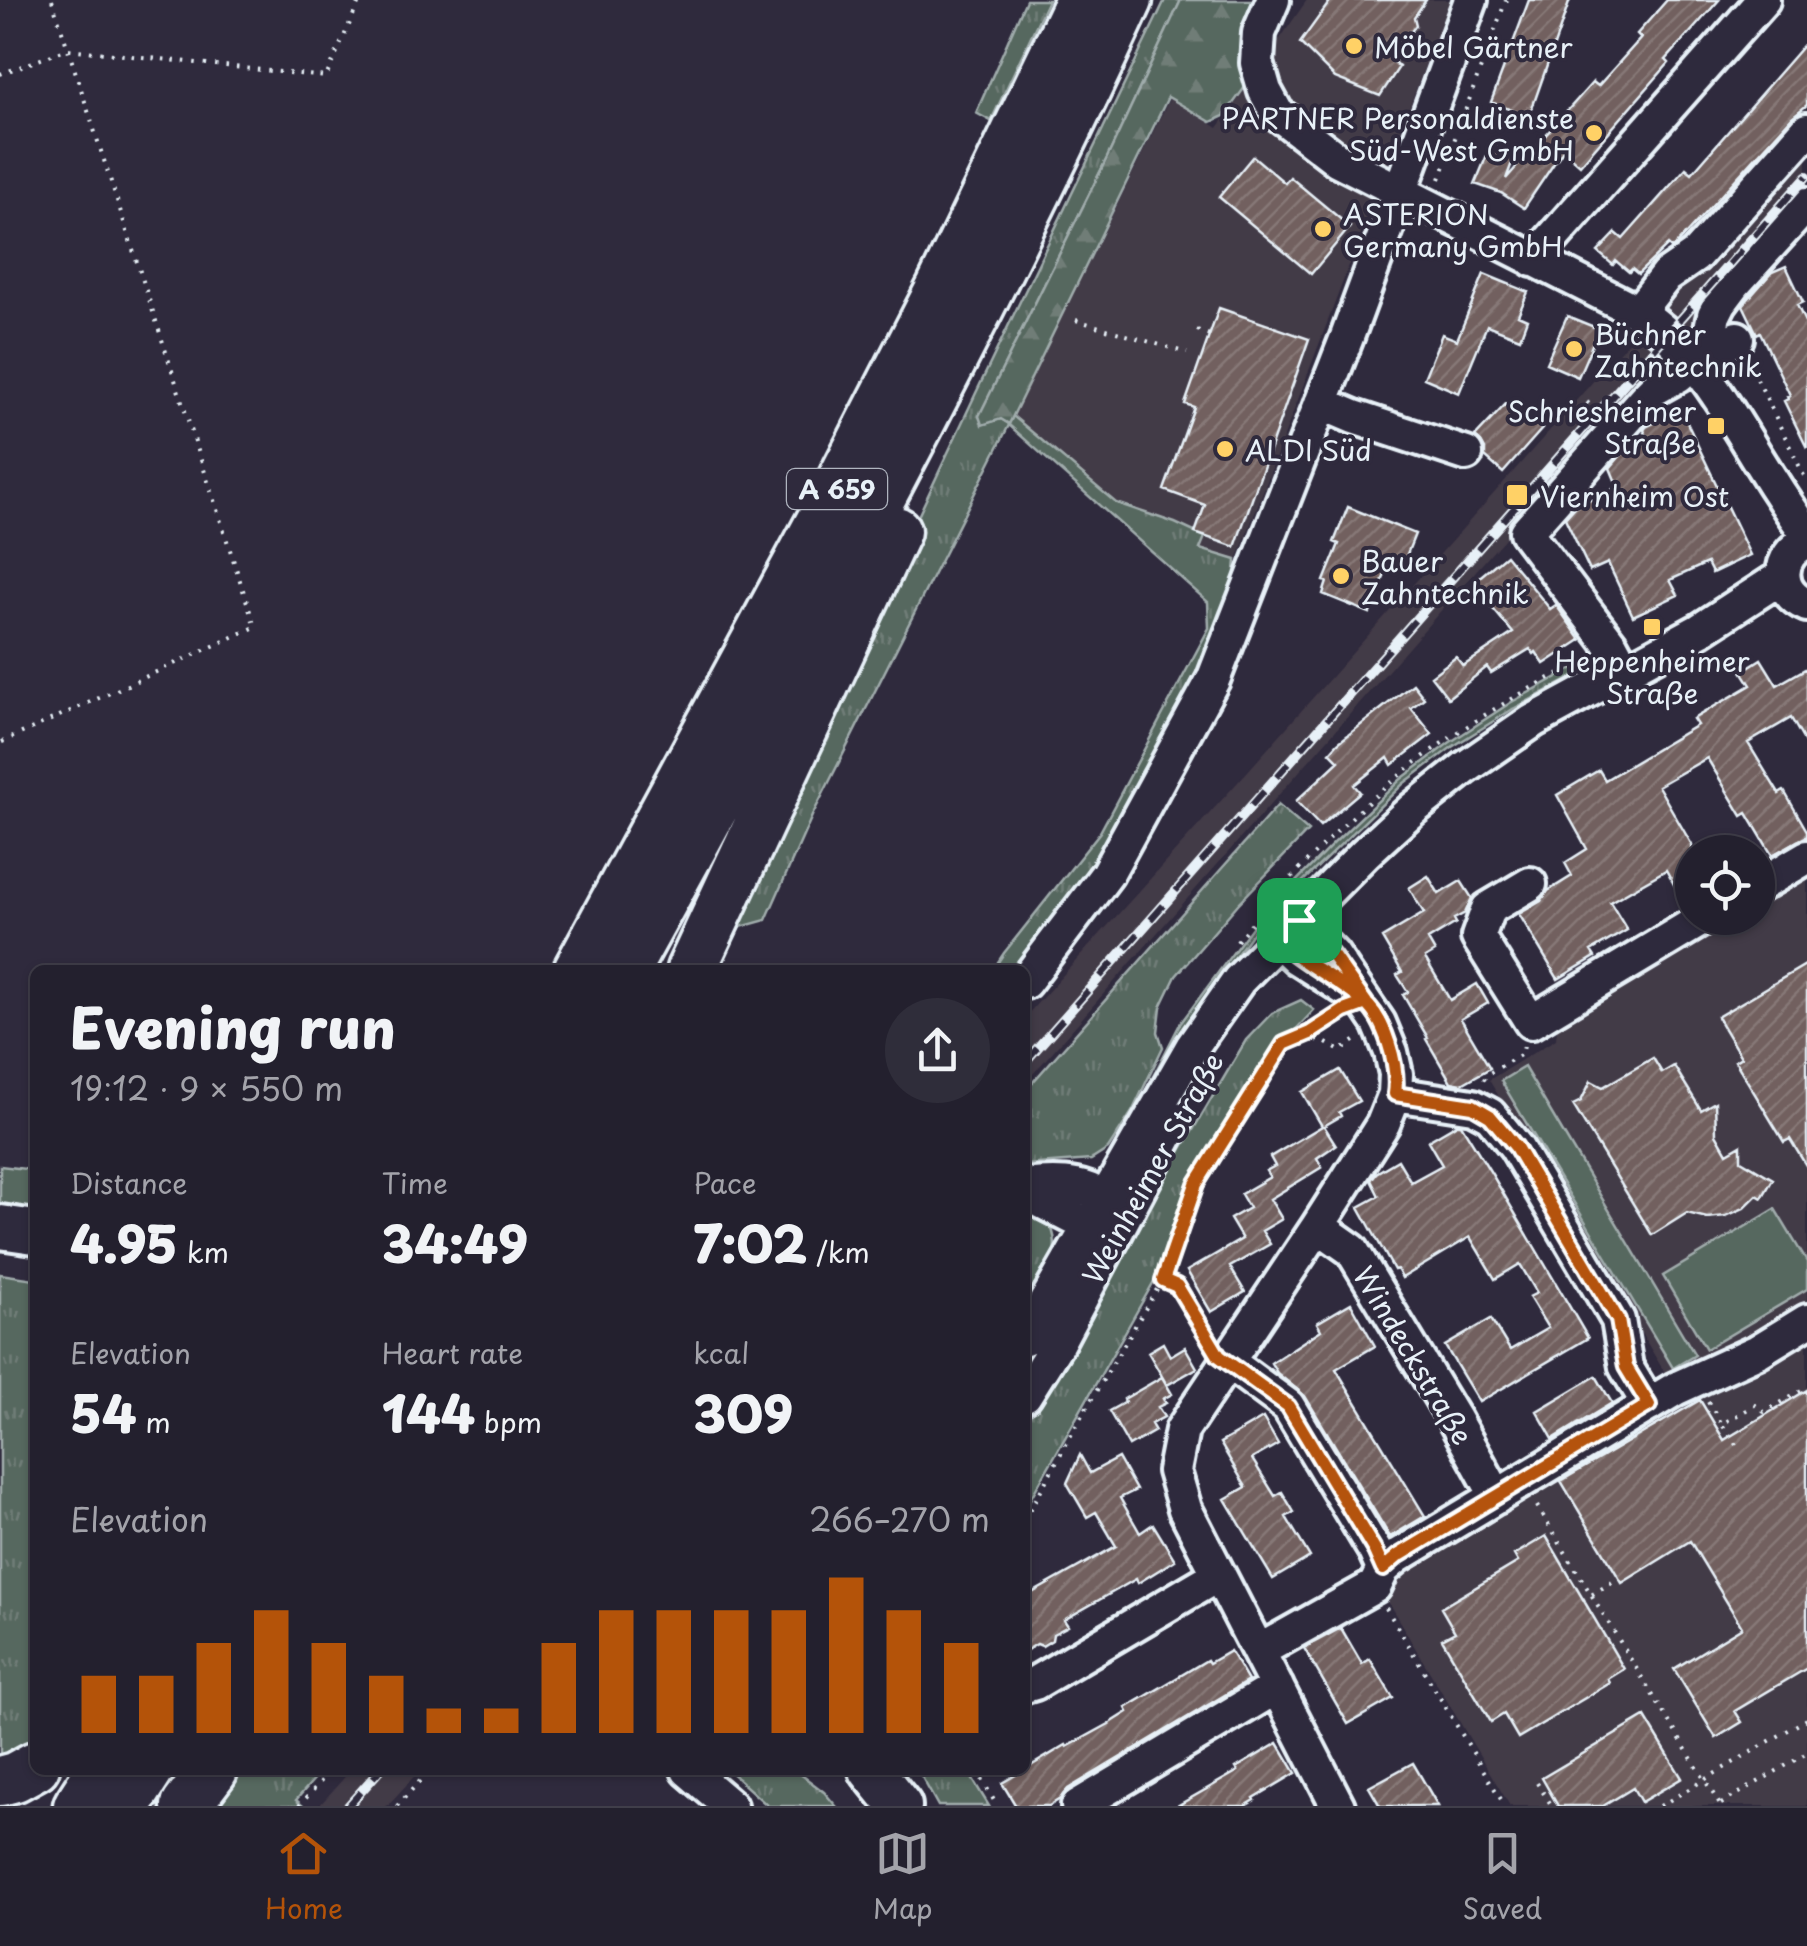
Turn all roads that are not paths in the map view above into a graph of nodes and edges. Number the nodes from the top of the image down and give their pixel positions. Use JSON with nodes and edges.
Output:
{"nodes":[{"id":1,"x":1080,"y":0,"type":"edge"},
{"id":2,"x":1128,"y":0,"type":"edge"},
{"id":3,"x":1273,"y":0,"type":"edge"},
{"id":4,"x":1471,"y":0,"type":"edge"},
{"id":5,"x":1762,"y":0,"type":"edge"},
{"id":6,"x":1807,"y":130,"type":"edge"},
{"id":7,"x":1416,"y":200,"type":"junction"},
{"id":8,"x":1807,"y":204,"type":"edge"},
{"id":9,"x":1533,"y":260,"type":"junction"},
{"id":10,"x":980,"y":302,"type":"junction"},
{"id":11,"x":1638,"y":312,"type":"junction"},
{"id":12,"x":1737,"y":338,"type":"road end"},
{"id":13,"x":1693,"y":361,"type":"junction"},
{"id":14,"x":1321,"y":402,"type":"junction"},
{"id":15,"x":1466,"y":454,"type":"dead end"},
{"id":16,"x":1798,"y":567,"type":"edge"},
{"id":17,"x":1625,"y":670,"type":"junction"},
{"id":18,"x":1807,"y":856,"type":"edge"},
{"id":19,"x":1775,"y":876,"type":"edge"},
{"id":20,"x":1530,"y":884,"type":"dead end"},
{"id":21,"x":1289,"y":931,"type":"junction"},
{"id":22,"x":1676,"y":935,"type":"edge"},
{"id":23,"x":581,"y":965,"type":"edge"},
{"id":24,"x":628,"y":965,"type":"edge"},
{"id":25,"x":694,"y":965,"type":"edge"},
{"id":26,"x":1030,"y":975,"type":"edge"},
{"id":27,"x":1395,"y":1094,"type":"junction"},
{"id":28,"x":1030,"y":1191,"type":"edge"},
{"id":29,"x":1104,"y":1216,"type":"junction"},
{"id":30,"x":1318,"y":1226,"type":"junction"},
{"id":31,"x":0,"y":1227,"type":"edge"},
{"id":32,"x":30,"y":1231,"type":"edge"},
{"id":33,"x":0,"y":1257,"type":"edge"},
{"id":34,"x":30,"y":1261,"type":"edge"},
{"id":35,"x":1807,"y":1321,"type":"edge"},
{"id":36,"x":1030,"y":1330,"type":"edge"},
{"id":37,"x":1227,"y":1361,"type":"junction"},
{"id":38,"x":1030,"y":1387,"type":"edge"},
{"id":39,"x":1649,"y":1405,"type":"junction"},
{"id":40,"x":1510,"y":1489,"type":"junction"},
{"id":41,"x":1218,"y":1575,"type":"junction"},
{"id":42,"x":1379,"y":1577,"type":"junction"},
{"id":43,"x":1259,"y":1652,"type":"junction"},
{"id":44,"x":1030,"y":1685,"type":"edge"},
{"id":45,"x":1277,"y":1687,"type":"junction"},
{"id":46,"x":30,"y":1769,"type":"edge"},
{"id":47,"x":98,"y":1775,"type":"edge"},
{"id":48,"x":147,"y":1775,"type":"edge"},
{"id":49,"x":209,"y":1775,"type":"edge"},
{"id":50,"x":694,"y":1775,"type":"edge"},
{"id":51,"x":875,"y":1775,"type":"edge"},
{"id":52,"x":907,"y":1775,"type":"edge"},
{"id":53,"x":0,"y":1781,"type":"edge"},
{"id":54,"x":1335,"y":1805,"type":"edge"},
{"id":55,"x":78,"y":1806,"type":"edge"},
{"id":56,"x":126,"y":1806,"type":"edge"},
{"id":57,"x":186,"y":1806,"type":"edge"},
{"id":58,"x":730,"y":1806,"type":"edge"},
{"id":59,"x":900,"y":1806,"type":"edge"},
{"id":60,"x":924,"y":1806,"type":"edge"},
{"id":61,"x":1078,"y":1806,"type":"edge"}],
"edges":[{"from":1,"to":23,"type":"highway","number":"A 659"},
{"from":2,"to":10,"type":"highway","number":"A 659"},
{"from":3,"to":7,"type":"street"},
{"from":4,"to":7,"type":"street"},
{"from":5,"to":9,"type":"street"},
{"from":6,"to":11,"type":"street"},
{"from":7,"to":9,"type":"street"},
{"from":7,"to":14,"type":"street"},
{"from":8,"to":13,"type":"street"},
{"from":9,"to":11,"type":"street"},
{"from":10,"to":24,"type":"highway","number":"A 659"},
{"from":10,"to":25,"type":"highway"},
{"from":11,"to":13,"type":"street"},
{"from":12,"to":13,"type":"street"},
{"from":13,"to":16,"type":"street"},
{"from":13,"to":17,"type":"street"},
{"from":14,"to":15,"type":"street"},
{"from":14,"to":26,"type":"street"},
{"from":16,"to":17,"type":"street","name":"Weinheimer Straße"},
{"from":17,"to":21,"type":"street","name":"Weinheimer Straße"},
{"from":18,"to":19,"type":"street"},
{"from":20,"to":22,"type":"street"},
{"from":21,"to":27,"type":"street"},
{"from":21,"to":29,"type":"street","name":"Weinheimer Straße"},
{"from":27,"to":30,"type":"street"},
{"from":27,"to":39,"type":"street"},
{"from":28,"to":29,"type":"street"},
{"from":29,"to":36,"type":"street","name":"Weinheimer Straße"},
{"from":29,"to":38,"type":"street","name":"Weinheimer Straße"},
{"from":30,"to":37,"type":"street"},
{"from":30,"to":40,"type":"street","name":"Windeckstraße"},
{"from":31,"to":32,"type":"main road"},
{"from":33,"to":34,"type":"main road"},
{"from":35,"to":39,"type":"street"},
{"from":37,"to":41,"type":"street"},
{"from":37,"to":42,"type":"street"},
{"from":39,"to":40,"type":"street"},
{"from":40,"to":42,"type":"street"},
{"from":41,"to":43,"type":"street"},
{"from":41,"to":44,"type":"street"},
{"from":42,"to":43,"type":"street"},
{"from":43,"to":45,"type":"street"},
{"from":45,"to":54,"type":"street"},
{"from":45,"to":61,"type":"street"},
{"from":46,"to":53,"type":"highway"},
{"from":47,"to":55,"type":"highway"},
{"from":48,"to":56,"type":"highway"},
{"from":49,"to":57,"type":"highway"},
{"from":50,"to":58,"type":"street"},
{"from":51,"to":59,"type":"main road"},
{"from":52,"to":60,"type":"main road"}]}
